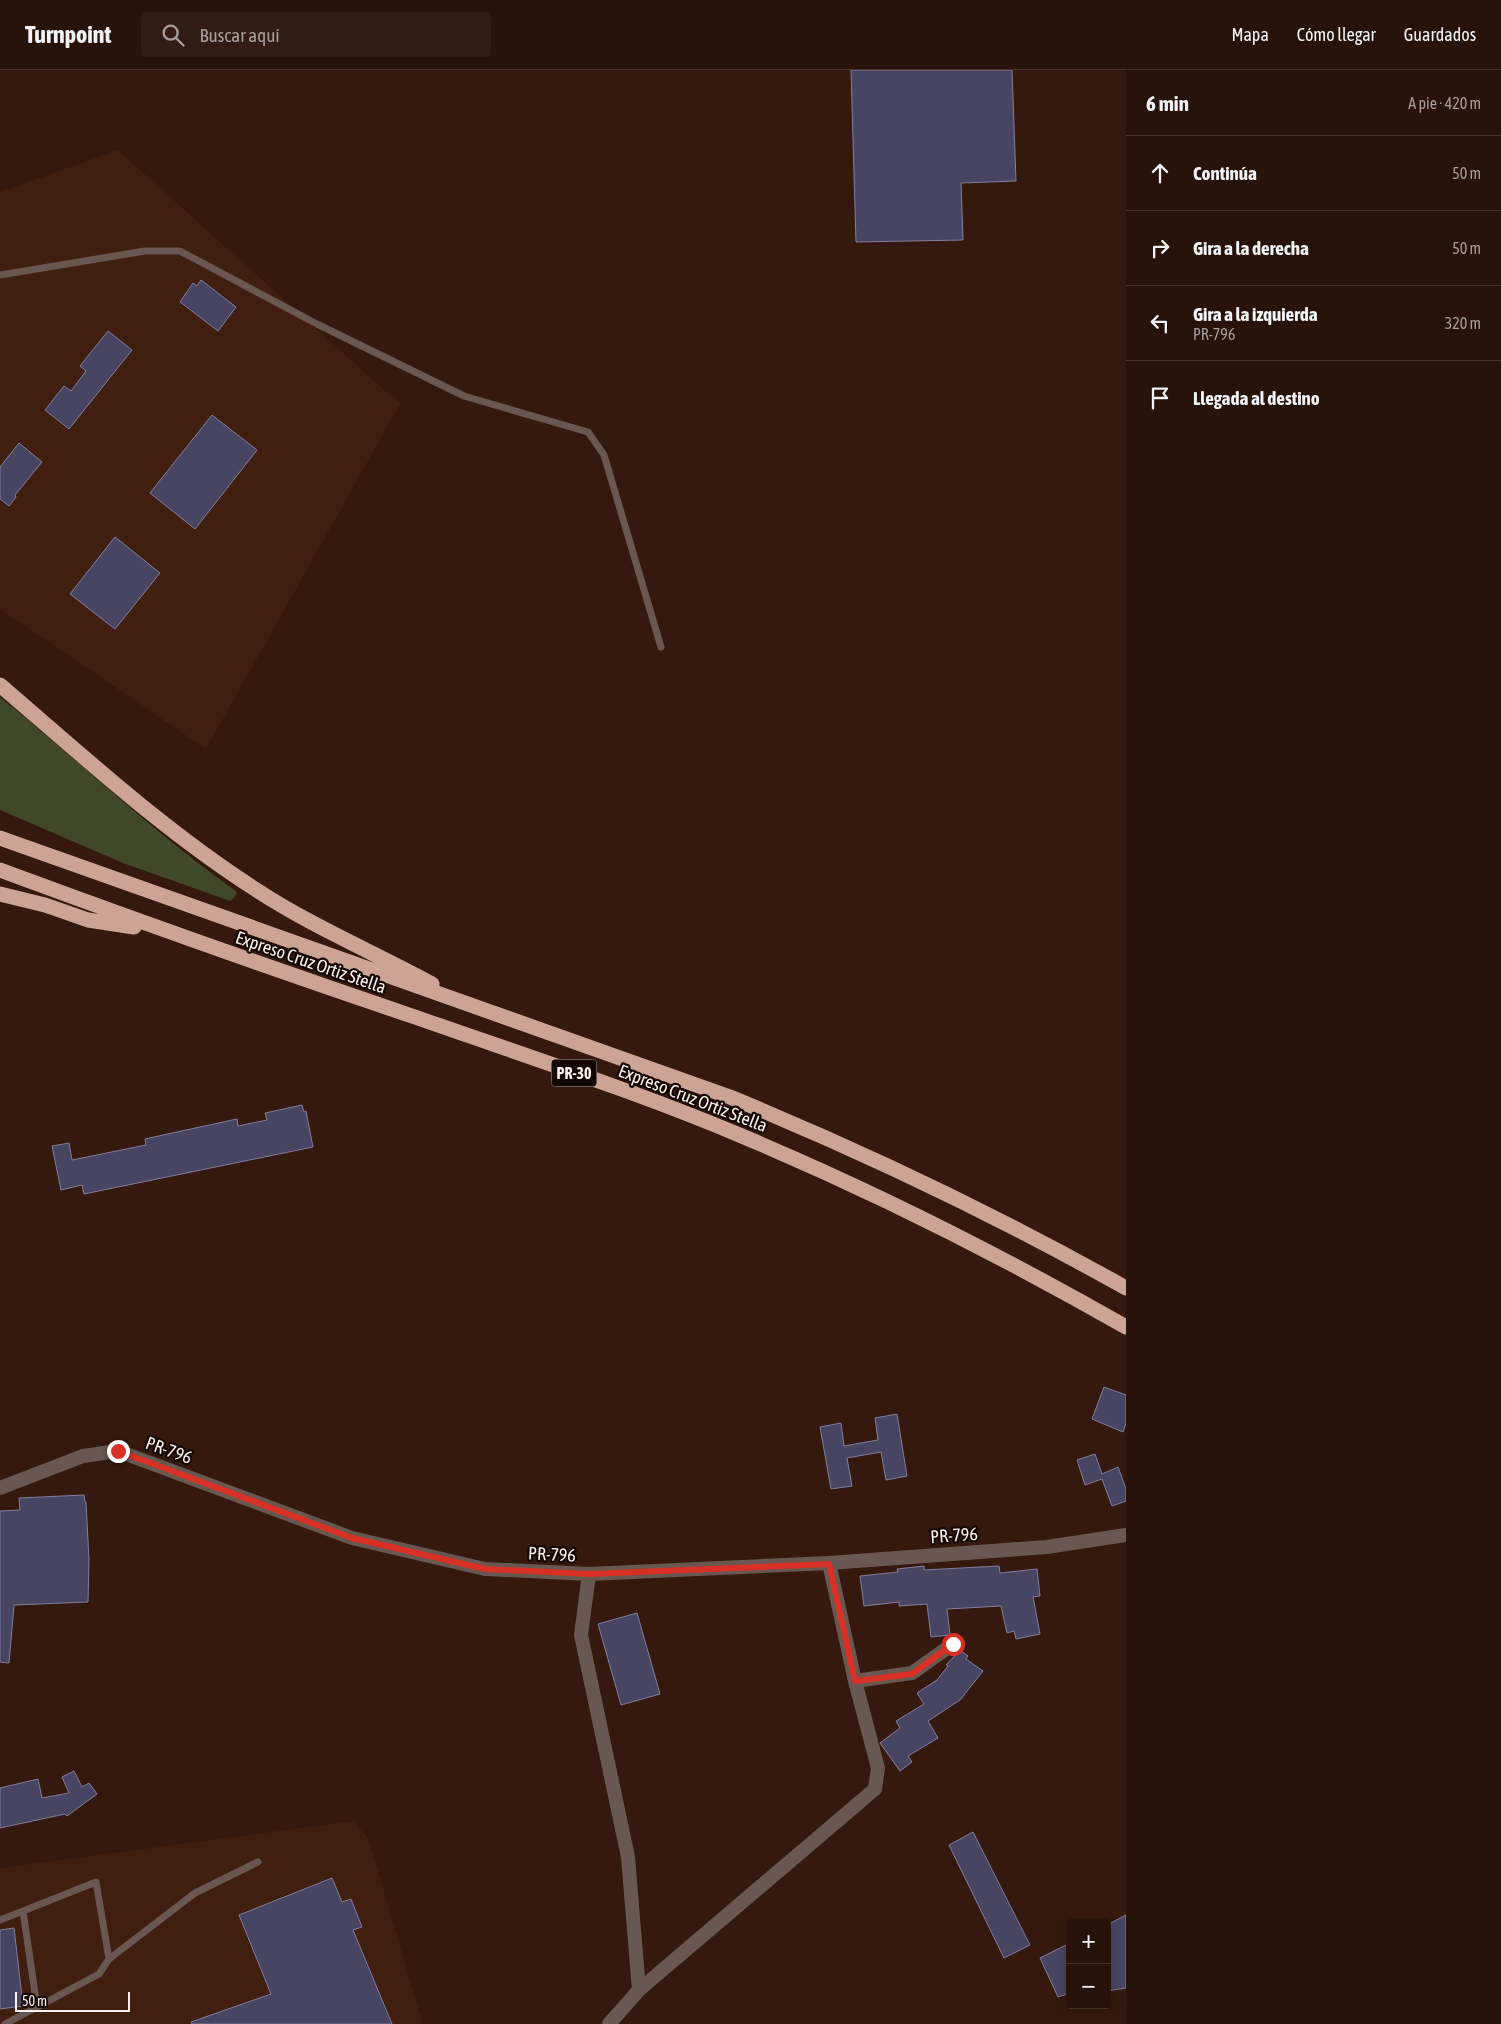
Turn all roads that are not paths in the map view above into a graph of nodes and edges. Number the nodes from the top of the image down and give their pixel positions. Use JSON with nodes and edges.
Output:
{"nodes":[{"id":1,"x":0,"y":275,"type":"edge"},
{"id":2,"x":661,"y":647,"type":"dead end"},
{"id":3,"x":0,"y":685,"type":"edge"},
{"id":4,"x":2,"y":837,"type":"edge"},
{"id":5,"x":0,"y":870,"type":"edge"},
{"id":6,"x":0,"y":894,"type":"edge"},
{"id":7,"x":167,"y":932,"type":"junction"},
{"id":8,"x":480,"y":1009,"type":"junction"},
{"id":9,"x":1126,"y":1288,"type":"edge"},
{"id":10,"x":1126,"y":1327,"type":"edge"},
{"id":11,"x":0,"y":1488,"type":"edge"},
{"id":12,"x":1126,"y":1536,"type":"edge"},
{"id":13,"x":829,"y":1564,"type":"junction"},
{"id":14,"x":589,"y":1574,"type":"junction"},
{"id":15,"x":953,"y":1644,"type":"dead end"},
{"id":16,"x":855,"y":1681,"type":"junction"},
{"id":17,"x":258,"y":1862,"type":"dead end"},
{"id":18,"x":23,"y":1911,"type":"junction"},
{"id":19,"x":0,"y":1920,"type":"edge"},
{"id":20,"x":108,"y":1959,"type":"junction"},
{"id":21,"x":639,"y":1990,"type":"junction"},
{"id":22,"x":37,"y":2007,"type":"junction"},
{"id":23,"x":5,"y":2024,"type":"edge"},
{"id":24,"x":609,"y":2024,"type":"edge"}],
"edges":[{"from":1,"to":2,"type":"lane"},
{"from":3,"to":8,"type":"highway"},
{"from":4,"to":8,"type":"highway","name":"Expreso Cruz Ortiz Stella","number":"PR-30"},
{"from":5,"to":7,"type":"highway","name":"Expreso Cruz Ortiz Stella","number":"PR-30"},
{"from":6,"to":7,"type":"highway"},
{"from":7,"to":10,"type":"highway","name":"Expreso Cruz Ortiz Stella","number":"PR-30"},
{"from":8,"to":9,"type":"highway","name":"Expreso Cruz Ortiz Stella","number":"PR-30"},
{"from":11,"to":14,"type":"street","name":"PR-796","number":"PR-796"},
{"from":12,"to":13,"type":"street","name":"PR-796","number":"PR-796"},
{"from":13,"to":14,"type":"street","name":"PR-796","number":"PR-796"},
{"from":13,"to":16,"type":"street"},
{"from":14,"to":21,"type":"street"},
{"from":15,"to":16,"type":"street"},
{"from":16,"to":21,"type":"street"},
{"from":17,"to":20,"type":"lane"},
{"from":18,"to":19,"type":"lane"},
{"from":18,"to":20,"type":"lane"},
{"from":18,"to":22,"type":"lane"},
{"from":20,"to":22,"type":"lane"},
{"from":21,"to":24,"type":"street"},
{"from":22,"to":23,"type":"lane"}]}
